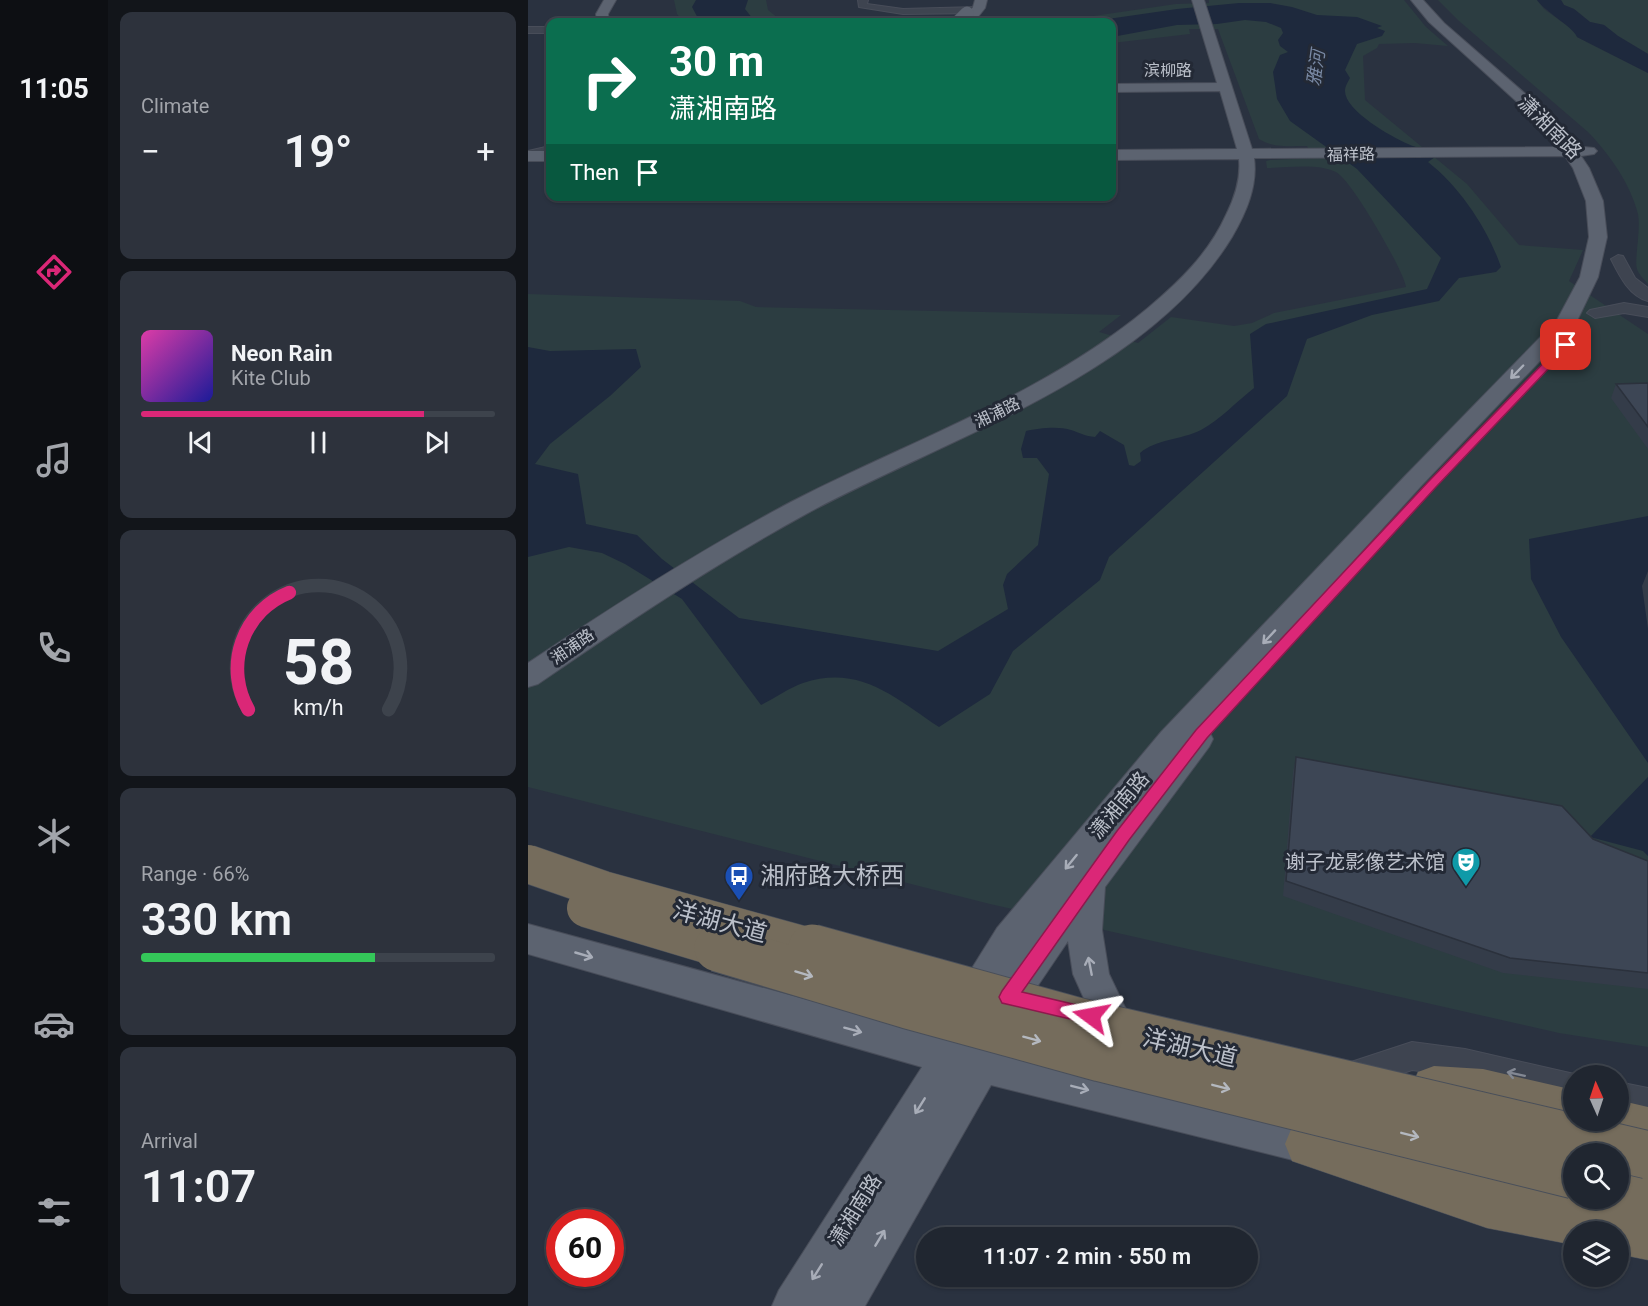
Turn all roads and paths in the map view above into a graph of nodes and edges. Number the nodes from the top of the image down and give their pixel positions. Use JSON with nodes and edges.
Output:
{"nodes":[{"id":1,"x":610,"y":0,"type":"edge"},
{"id":2,"x":617,"y":0,"type":"edge"},
{"id":3,"x":864,"y":0,"type":"edge"},
{"id":4,"x":1416,"y":0,"type":"edge"},
{"id":5,"x":1428,"y":0,"type":"edge"},
{"id":6,"x":1195,"y":1,"type":"edge"},
{"id":7,"x":971,"y":11,"type":"edge"},
{"id":8,"x":603,"y":18,"type":"edge"},
{"id":9,"x":606,"y":18,"type":"edge"},
{"id":10,"x":528,"y":31,"type":"edge"},
{"id":11,"x":546,"y":31,"type":"edge"},
{"id":12,"x":1185,"y":85,"type":"junction"},
{"id":13,"x":1218,"y":85,"type":"junction"},
{"id":14,"x":1116,"y":86,"type":"edge"},
{"id":15,"x":1575,"y":150,"type":"junction"},
{"id":16,"x":546,"y":151,"type":"edge"},
{"id":17,"x":1437,"y":151,"type":"junction"},
{"id":18,"x":1203,"y":152,"type":"junction"},
{"id":19,"x":1239,"y":152,"type":"junction"},
{"id":20,"x":1284,"y":152,"type":"junction"},
{"id":21,"x":1116,"y":153,"type":"edge"},
{"id":22,"x":528,"y":157,"type":"edge"},
{"id":23,"x":546,"y":158,"type":"edge"},
{"id":24,"x":1616,"y":195,"type":"dead end"},
{"id":25,"x":1620,"y":248,"type":"joint"},
{"id":26,"x":1648,"y":297,"type":"edge"},
{"id":27,"x":1648,"y":312,"type":"edge"},
{"id":28,"x":1594,"y":313,"type":"junction"},
{"id":29,"x":638,"y":595,"type":"junction"},
{"id":30,"x":528,"y":654,"type":"edge"},
{"id":31,"x":528,"y":677,"type":"edge"},
{"id":32,"x":528,"y":848,"type":"edge"},
{"id":33,"x":528,"y":864,"type":"edge"},
{"id":34,"x":1088,"y":885,"type":"junction"},
{"id":35,"x":528,"y":887,"type":"edge"},
{"id":36,"x":528,"y":939,"type":"edge"},
{"id":37,"x":993,"y":995,"type":"junction"},
{"id":38,"x":1112,"y":1020,"type":"junction"},
{"id":39,"x":967,"y":1060,"type":"junction"},
{"id":40,"x":1353,"y":1074,"type":"junction"},
{"id":41,"x":1563,"y":1085,"type":"edge"},
{"id":42,"x":1629,"y":1099,"type":"edge"},
{"id":43,"x":1648,"y":1103,"type":"edge"},
{"id":44,"x":1563,"y":1110,"type":"edge"},
{"id":45,"x":1629,"y":1125,"type":"edge"},
{"id":46,"x":1648,"y":1130,"type":"edge"},
{"id":47,"x":1309,"y":1144,"type":"junction"},
{"id":48,"x":1648,"y":1155,"type":"edge"},
{"id":49,"x":1563,"y":1172,"type":"edge"},
{"id":50,"x":1629,"y":1188,"type":"edge"},
{"id":51,"x":1648,"y":1192,"type":"edge"},
{"id":52,"x":1648,"y":1235,"type":"edge"},
{"id":53,"x":1563,"y":1240,"type":"edge"},
{"id":54,"x":1629,"y":1254,"type":"edge"},
{"id":55,"x":1648,"y":1258,"type":"edge"},
{"id":56,"x":795,"y":1306,"type":"edge"},
{"id":57,"x":840,"y":1306,"type":"edge"}],
"edges":[{"from":1,"to":8,"type":"main road"},
{"from":2,"to":9,"type":"main road"},
{"from":3,"to":7,"type":"street"},
{"from":4,"to":15,"type":"main road","name":"潇湘南路"},
{"from":5,"to":15,"type":"main road","name":"潇湘南路"},
{"from":6,"to":13,"type":"main road","name":"湘浦路"},
{"from":10,"to":11,"type":"street"},
{"from":12,"to":13,"type":"main road"},
{"from":12,"to":13,"type":"main road"},
{"from":12,"to":14,"type":"main road","name":"滨柳路"},
{"from":13,"to":19,"type":"main road","name":"湘浦路"},
{"from":15,"to":17,"type":"main road","name":"福祥路"},
{"from":15,"to":17,"type":"main road","name":"福祥路"},
{"from":15,"to":24,"type":"main road","name":"潇湘南路"},
{"from":15,"to":37,"type":"main road","name":"潇湘南路","one_way":true},
{"from":16,"to":22,"type":"street"},
{"from":17,"to":20,"type":"main road","name":"福祥路"},
{"from":18,"to":19,"type":"main road"},
{"from":18,"to":19,"type":"main road"},
{"from":18,"to":21,"type":"main road"},
{"from":19,"to":20,"type":"main road"},
{"from":19,"to":20,"type":"main road"},
{"from":19,"to":29,"type":"main road","name":"湘浦路"},
{"from":22,"to":23,"type":"main road"},
{"from":25,"to":26,"type":"street"},
{"from":25,"to":28,"type":"main road","name":"潇湘南路"},
{"from":27,"to":28,"type":"street"},
{"from":28,"to":34,"type":"main road","name":"潇湘南路"},
{"from":29,"to":30,"type":"main road","name":"湘浦路"},
{"from":29,"to":31,"type":"main road","name":"湘浦路"},
{"from":32,"to":37,"type":"main road"},
{"from":33,"to":48,"type":"highway","name":"洋湖大道","bridge":true},
{"from":34,"to":37,"type":"main road","name":"潇湘南路"},
{"from":38,"to":34,"type":"main road","one_way":true},
{"from":35,"to":49,"type":"highway","name":"洋湖大道","one_way":true,"bridge":true},
{"from":36,"to":39,"type":"main road","one_way":true},
{"from":37,"to":38,"type":"main road"},
{"from":37,"to":39,"type":"main road","name":"潇湘南路"},
{"from":38,"to":40,"type":"main road"},
{"from":39,"to":47,"type":"main road","one_way":true},
{"from":39,"to":56,"type":"main road","name":"潇湘南路","one_way":true},
{"from":57,"to":39,"type":"main road","name":"潇湘南路","one_way":true},
{"from":41,"to":40,"type":"street","one_way":true},
{"from":40,"to":44,"type":"highway"},
{"from":42,"to":43,"type":"street"},
{"from":45,"to":46,"type":"highway"},
{"from":47,"to":52,"type":"highway"},
{"from":47,"to":53,"type":"street"},
{"from":50,"to":51,"type":"highway"},
{"from":54,"to":55,"type":"street"}]}
